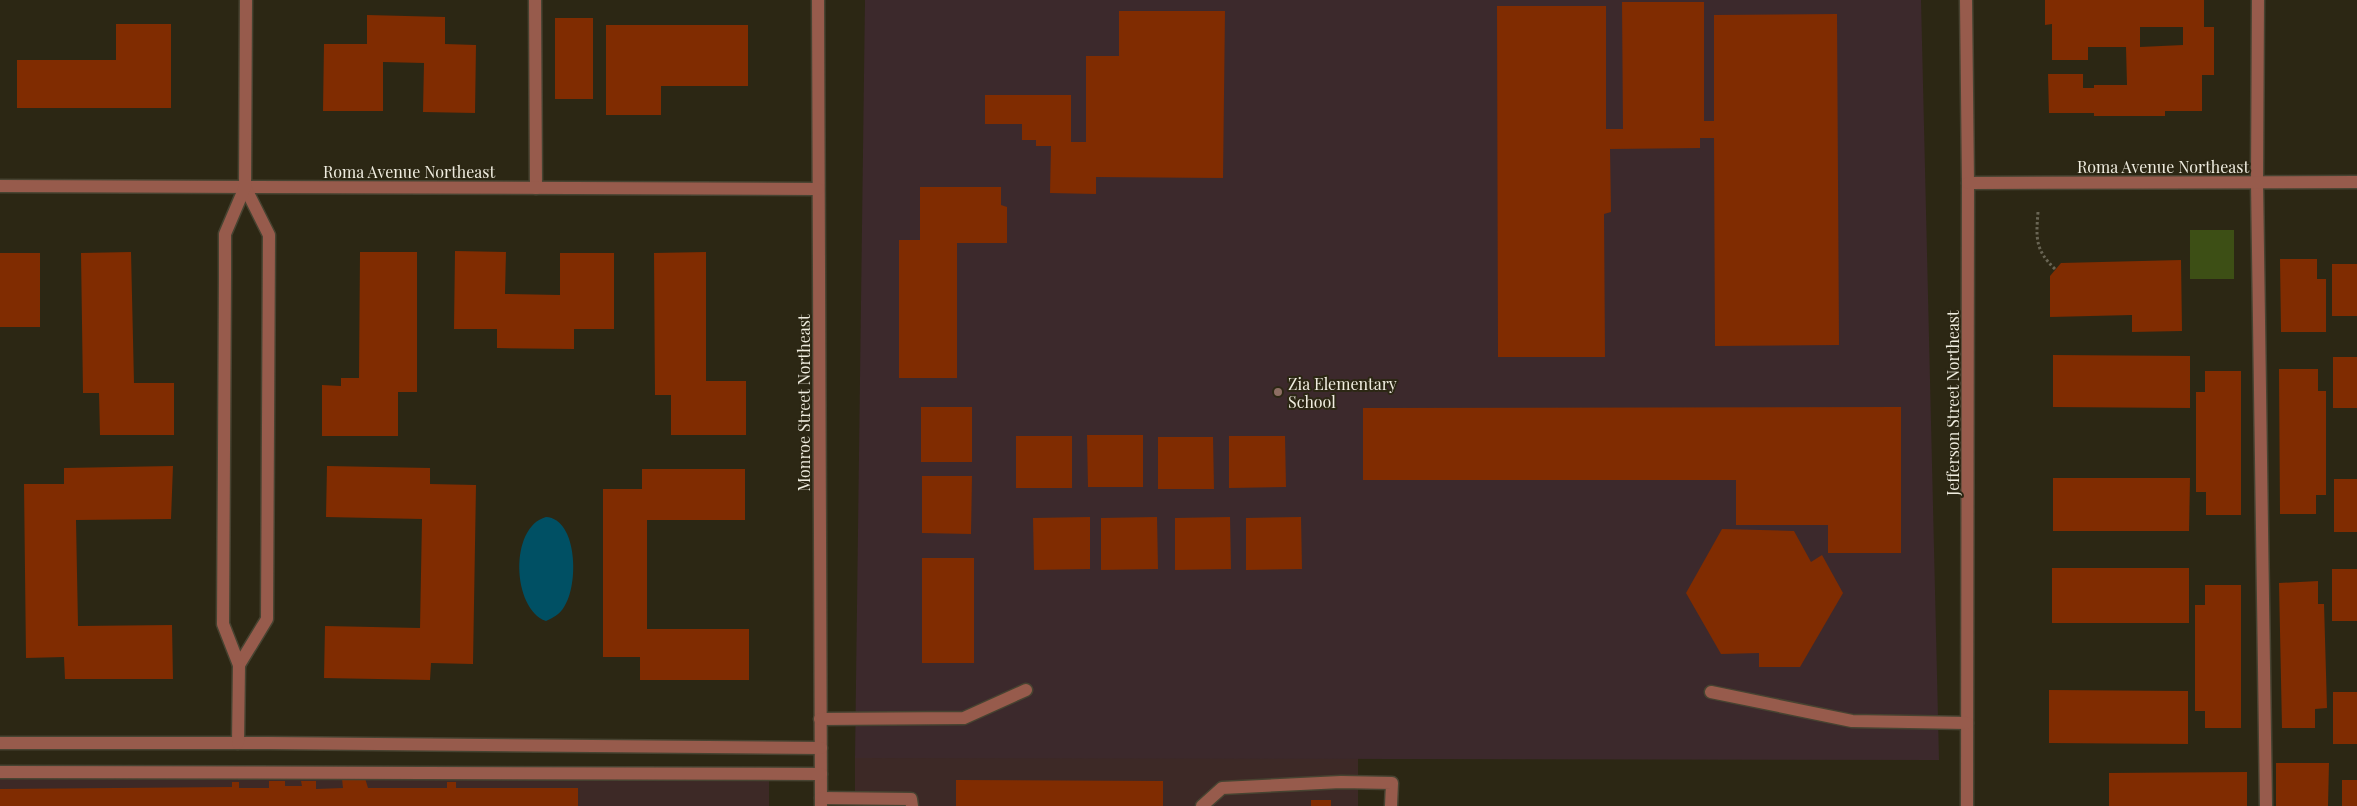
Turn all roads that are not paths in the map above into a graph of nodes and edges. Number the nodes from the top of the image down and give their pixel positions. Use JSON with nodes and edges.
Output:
{"nodes":[{"id":1,"x":246,"y":0,"type":"edge"},
{"id":2,"x":536,"y":0,"type":"edge"},
{"id":3,"x":818,"y":0,"type":"edge"},
{"id":4,"x":1966,"y":0,"type":"edge"},
{"id":5,"x":2258,"y":0,"type":"edge"},
{"id":6,"x":2257,"y":182,"type":"junction"},
{"id":7,"x":2357,"y":182,"type":"edge"},
{"id":8,"x":1968,"y":183,"type":"junction"},
{"id":9,"x":0,"y":186,"type":"edge"},
{"id":10,"x":245,"y":187,"type":"junction"},
{"id":11,"x":536,"y":188,"type":"junction"},
{"id":12,"x":818,"y":189,"type":"junction"},
{"id":13,"x":240,"y":665,"type":"junction"},
{"id":14,"x":1026,"y":690,"type":"dead end"},
{"id":15,"x":1711,"y":692,"type":"dead end"},
{"id":16,"x":820,"y":719,"type":"junction"},
{"id":17,"x":1967,"y":723,"type":"junction"},
{"id":18,"x":0,"y":743,"type":"edge"},
{"id":19,"x":238,"y":743,"type":"junction"},
{"id":20,"x":821,"y":748,"type":"junction"},
{"id":21,"x":0,"y":772,"type":"edge"},
{"id":22,"x":821,"y":774,"type":"junction"},
{"id":23,"x":821,"y":802,"type":"edge"},
{"id":24,"x":912,"y":806,"type":"edge"},
{"id":25,"x":1202,"y":806,"type":"edge"},
{"id":26,"x":1391,"y":806,"type":"edge"},
{"id":27,"x":1967,"y":806,"type":"edge"},
{"id":28,"x":2266,"y":806,"type":"edge"}],
"edges":[{"from":1,"to":10,"type":"street"},
{"from":2,"to":11,"type":"street"},
{"from":3,"to":12,"type":"street","name":"Monroe Street Northeast"},
{"from":4,"to":8,"type":"street","name":"Jefferson Street Northeast"},
{"from":5,"to":6,"type":"street"},
{"from":6,"to":7,"type":"street","name":"Roma Avenue Northeast"},
{"from":6,"to":8,"type":"street","name":"Roma Avenue Northeast"},
{"from":6,"to":28,"type":"street"},
{"from":8,"to":17,"type":"street","name":"Jefferson Street Northeast"},
{"from":9,"to":10,"type":"street","name":"Roma Avenue Northeast"},
{"from":10,"to":11,"type":"street","name":"Roma Avenue Northeast"},
{"from":10,"to":13,"type":"street"},
{"from":10,"to":13,"type":"street"},
{"from":11,"to":12,"type":"street","name":"Roma Avenue Northeast"},
{"from":12,"to":16,"type":"street","name":"Monroe Street Northeast"},
{"from":13,"to":19,"type":"street"},
{"from":14,"to":16,"type":"street"},
{"from":15,"to":17,"type":"street"},
{"from":16,"to":20,"type":"street","name":"Monroe Street Northeast"},
{"from":17,"to":27,"type":"street","name":"Jefferson Street Northeast"},
{"from":18,"to":19,"type":"street"},
{"from":19,"to":20,"type":"street"},
{"from":20,"to":22,"type":"street","name":"Monroe Street Northeast"},
{"from":21,"to":22,"type":"street"},
{"from":22,"to":23,"type":"street","name":"Monroe Street Northeast"},
{"from":23,"to":24,"type":"street"},
{"from":25,"to":26,"type":"street"}]}
